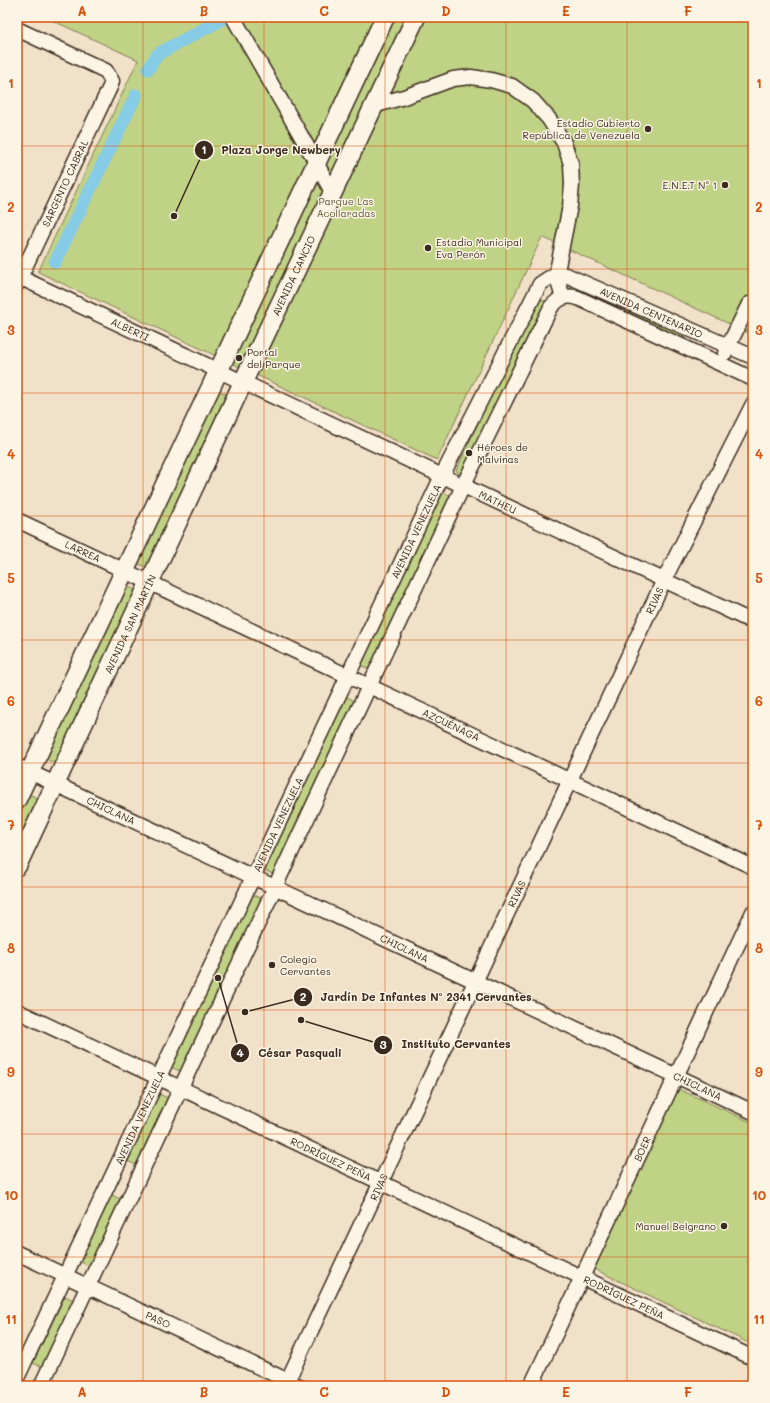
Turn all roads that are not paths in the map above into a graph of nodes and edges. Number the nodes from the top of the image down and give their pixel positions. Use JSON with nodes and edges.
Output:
{"nodes":[{"id":1,"x":385,"y":17,"type":"edge"},
{"id":2,"x":416,"y":17,"type":"edge"},
{"id":3,"x":234,"y":20,"type":"edge"},
{"id":4,"x":17,"y":29,"type":"edge"},
{"id":5,"x":373,"y":106,"type":"junction"},
{"id":6,"x":316,"y":162,"type":"junction"},
{"id":7,"x":333,"y":194,"type":"junction"},
{"id":8,"x":552,"y":277,"type":"junction"},
{"id":9,"x":18,"y":279,"type":"edge"},
{"id":10,"x":563,"y":297,"type":"junction"},
{"id":11,"x":750,"y":304,"type":"dead end"},
{"id":12,"x":728,"y":346,"type":"junction"},
{"id":13,"x":753,"y":357,"type":"edge"},
{"id":14,"x":720,"y":363,"type":"junction"},
{"id":15,"x":218,"y":370,"type":"junction"},
{"id":16,"x":753,"y":379,"type":"edge"},
{"id":17,"x":243,"y":382,"type":"junction"},
{"id":18,"x":753,"y":404,"type":"edge"},
{"id":19,"x":442,"y":476,"type":"junction"},
{"id":20,"x":463,"y":486,"type":"junction"},
{"id":21,"x":17,"y":520,"type":"edge"},
{"id":22,"x":124,"y":571,"type":"junction"},
{"id":23,"x":664,"y":580,"type":"junction"},
{"id":24,"x":150,"y":583,"type":"junction"},
{"id":25,"x":753,"y":622,"type":"edge"},
{"id":26,"x":348,"y":676,"type":"junction"},
{"id":27,"x":370,"y":686,"type":"junction"},
{"id":28,"x":23,"y":769,"type":"edge"},
{"id":29,"x":570,"y":781,"type":"junction"},
{"id":30,"x":55,"y":784,"type":"junction"},
{"id":31,"x":17,"y":799,"type":"edge"},
{"id":32,"x":17,"y":866,"type":"edge"},
{"id":33,"x":753,"y":867,"type":"edge"},
{"id":34,"x":253,"y":877,"type":"junction"},
{"id":35,"x":275,"y":887,"type":"junction"},
{"id":36,"x":753,"y":912,"type":"edge"},
{"id":37,"x":475,"y":981,"type":"junction"},
{"id":38,"x":17,"y":1011,"type":"edge"},
{"id":39,"x":676,"y":1076,"type":"junction"},
{"id":40,"x":158,"y":1078,"type":"junction"},
{"id":41,"x":181,"y":1088,"type":"junction"},
{"id":42,"x":753,"y":1112,"type":"edge"},
{"id":43,"x":381,"y":1183,"type":"junction"},
{"id":44,"x":17,"y":1253,"type":"edge"},
{"id":45,"x":65,"y":1276,"type":"junction"},
{"id":46,"x":582,"y":1277,"type":"junction"},
{"id":47,"x":88,"y":1286,"type":"junction"},
{"id":48,"x":753,"y":1358,"type":"edge"},
{"id":49,"x":17,"y":1378,"type":"edge"},
{"id":50,"x":291,"y":1384,"type":"edge"},
{"id":51,"x":41,"y":1386,"type":"edge"},
{"id":52,"x":531,"y":1386,"type":"edge"}],
"edges":[{"from":1,"to":6,"type":"main road"},
{"from":2,"to":5,"type":"main road","name":"AVENIDA CANCIO"},
{"from":3,"to":6,"type":"street"},
{"from":4,"to":9,"type":"street","name":"SARGENTO CABRAL"},
{"from":5,"to":7,"type":"main road","name":"AVENIDA CANCIO"},
{"from":5,"to":8,"type":"street"},
{"from":6,"to":7,"type":"street"},
{"from":6,"to":15,"type":"main road"},
{"from":7,"to":17,"type":"main road","name":"AVENIDA CANCIO"},
{"from":8,"to":10,"type":"street"},
{"from":8,"to":12,"type":"street","name":"AVENIDA CENTENARIO"},
{"from":8,"to":19,"type":"street","name":"AVENIDA VENEZUELA"},
{"from":9,"to":15,"type":"street","name":"ALBERTI"},
{"from":10,"to":14,"type":"street","name":"AVENIDA CENTENARIO"},
{"from":10,"to":20,"type":"street"},
{"from":11,"to":12,"type":"street"},
{"from":12,"to":13,"type":"street","name":"AVENIDA CENTENARIO"},
{"from":12,"to":14,"type":"street"},
{"from":14,"to":16,"type":"street","name":"AVENIDA CENTENARIO"},
{"from":15,"to":17,"type":"street","name":"ALBERTI"},
{"from":15,"to":22,"type":"main road"},
{"from":17,"to":19,"type":"street","name":"MATHEU"},
{"from":17,"to":24,"type":"main road","name":"AVENIDA SAN MARTÍN"},
{"from":18,"to":23,"type":"street","name":"RIVAS"},
{"from":19,"to":20,"type":"street","name":"MATHEU"},
{"from":19,"to":26,"type":"street","name":"AVENIDA VENEZUELA"},
{"from":20,"to":23,"type":"street","name":"MATHEU"},
{"from":20,"to":27,"type":"street"},
{"from":21,"to":22,"type":"street","name":"LARREA"},
{"from":22,"to":24,"type":"street","name":"LARREA"},
{"from":22,"to":28,"type":"main road"},
{"from":23,"to":25,"type":"street","name":"MATHEU"},
{"from":23,"to":29,"type":"street","name":"RIVAS"},
{"from":24,"to":26,"type":"street","name":"AZCUÉNAGA"},
{"from":24,"to":30,"type":"main road","name":"AVENIDA SAN MARTÍN"},
{"from":26,"to":27,"type":"street","name":"AZCUÉNAGA"},
{"from":26,"to":34,"type":"street","name":"AVENIDA VENEZUELA"},
{"from":27,"to":29,"type":"street","name":"AZCUÉNAGA"},
{"from":27,"to":35,"type":"street"},
{"from":28,"to":30,"type":"street","name":"CHICLANA"},
{"from":28,"to":31,"type":"main road"},
{"from":29,"to":33,"type":"street","name":"AZCUÉNAGA"},
{"from":29,"to":37,"type":"street","name":"RIVAS"},
{"from":30,"to":32,"type":"main road","name":"AVENIDA SAN MARTÍN"},
{"from":30,"to":34,"type":"street","name":"CHICLANA"},
{"from":34,"to":35,"type":"street","name":"CHICLANA"},
{"from":34,"to":40,"type":"street","name":"AVENIDA VENEZUELA"},
{"from":35,"to":37,"type":"street","name":"CHICLANA"},
{"from":35,"to":41,"type":"street"},
{"from":36,"to":39,"type":"street","name":"BOER"},
{"from":37,"to":39,"type":"street","name":"CHICLANA"},
{"from":37,"to":43,"type":"street","name":"RIVAS"},
{"from":38,"to":40,"type":"street","name":"RODRÍGUEZ PEÑA"},
{"from":39,"to":42,"type":"street","name":"CHICLANA"},
{"from":39,"to":46,"type":"street","name":"BOER"},
{"from":40,"to":41,"type":"street","name":"RODRÍGUEZ PEÑA"},
{"from":40,"to":45,"type":"street","name":"AVENIDA VENEZUELA"},
{"from":41,"to":43,"type":"street","name":"RODRÍGUEZ PEÑA"},
{"from":41,"to":47,"type":"street"},
{"from":43,"to":46,"type":"street","name":"RODRÍGUEZ PEÑA"},
{"from":43,"to":50,"type":"street","name":"RIVAS"},
{"from":44,"to":45,"type":"street","name":"PASO"},
{"from":45,"to":47,"type":"street","name":"PASO"},
{"from":45,"to":49,"type":"street","name":"AVENIDA VENEZUELA"},
{"from":46,"to":48,"type":"street","name":"RODRÍGUEZ PEÑA"},
{"from":46,"to":52,"type":"street","name":"BOER"},
{"from":47,"to":50,"type":"street","name":"PASO"},
{"from":47,"to":51,"type":"street"}]}
